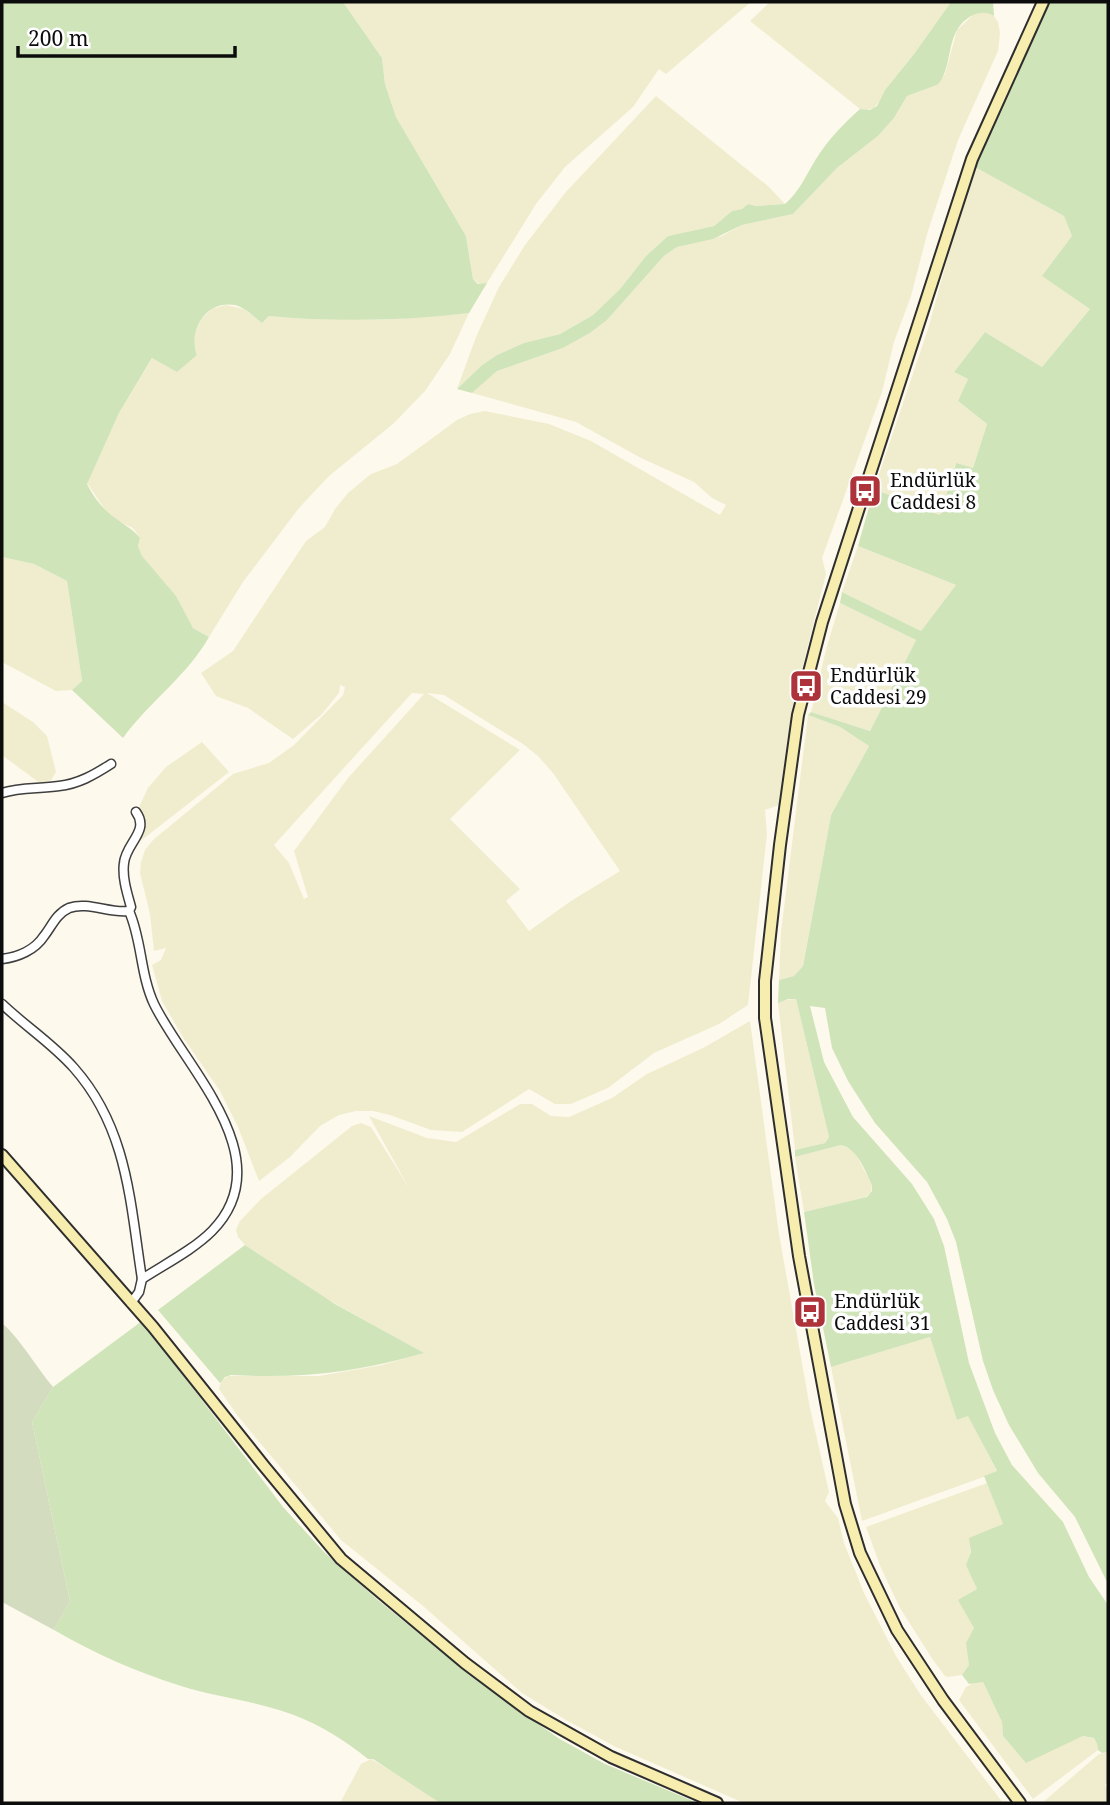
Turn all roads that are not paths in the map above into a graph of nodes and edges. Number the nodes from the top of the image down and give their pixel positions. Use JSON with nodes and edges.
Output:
{"nodes":[{"id":1,"x":1042,"y":2,"type":"edge"},
{"id":2,"x":111,"y":764,"type":"dead end"},
{"id":3,"x":2,"y":793,"type":"edge"},
{"id":4,"x":136,"y":812,"type":"dead end"},
{"id":5,"x":129,"y":911,"type":"junction"},
{"id":6,"x":2,"y":959,"type":"edge"},
{"id":7,"x":2,"y":1004,"type":"edge"},
{"id":8,"x":2,"y":1155,"type":"edge"},
{"id":9,"x":142,"y":1279,"type":"junction"},
{"id":10,"x":131,"y":1303,"type":"junction"},
{"id":11,"x":717,"y":1803,"type":"edge"},
{"id":12,"x":1020,"y":1803,"type":"edge"}],
"edges":[{"from":1,"to":12,"type":"street"},
{"from":2,"to":3,"type":"street"},
{"from":4,"to":5,"type":"street"},
{"from":5,"to":6,"type":"street"},
{"from":5,"to":9,"type":"street"},
{"from":7,"to":9,"type":"street"},
{"from":8,"to":10,"type":"street"},
{"from":9,"to":10,"type":"street"},
{"from":10,"to":11,"type":"street"}]}
